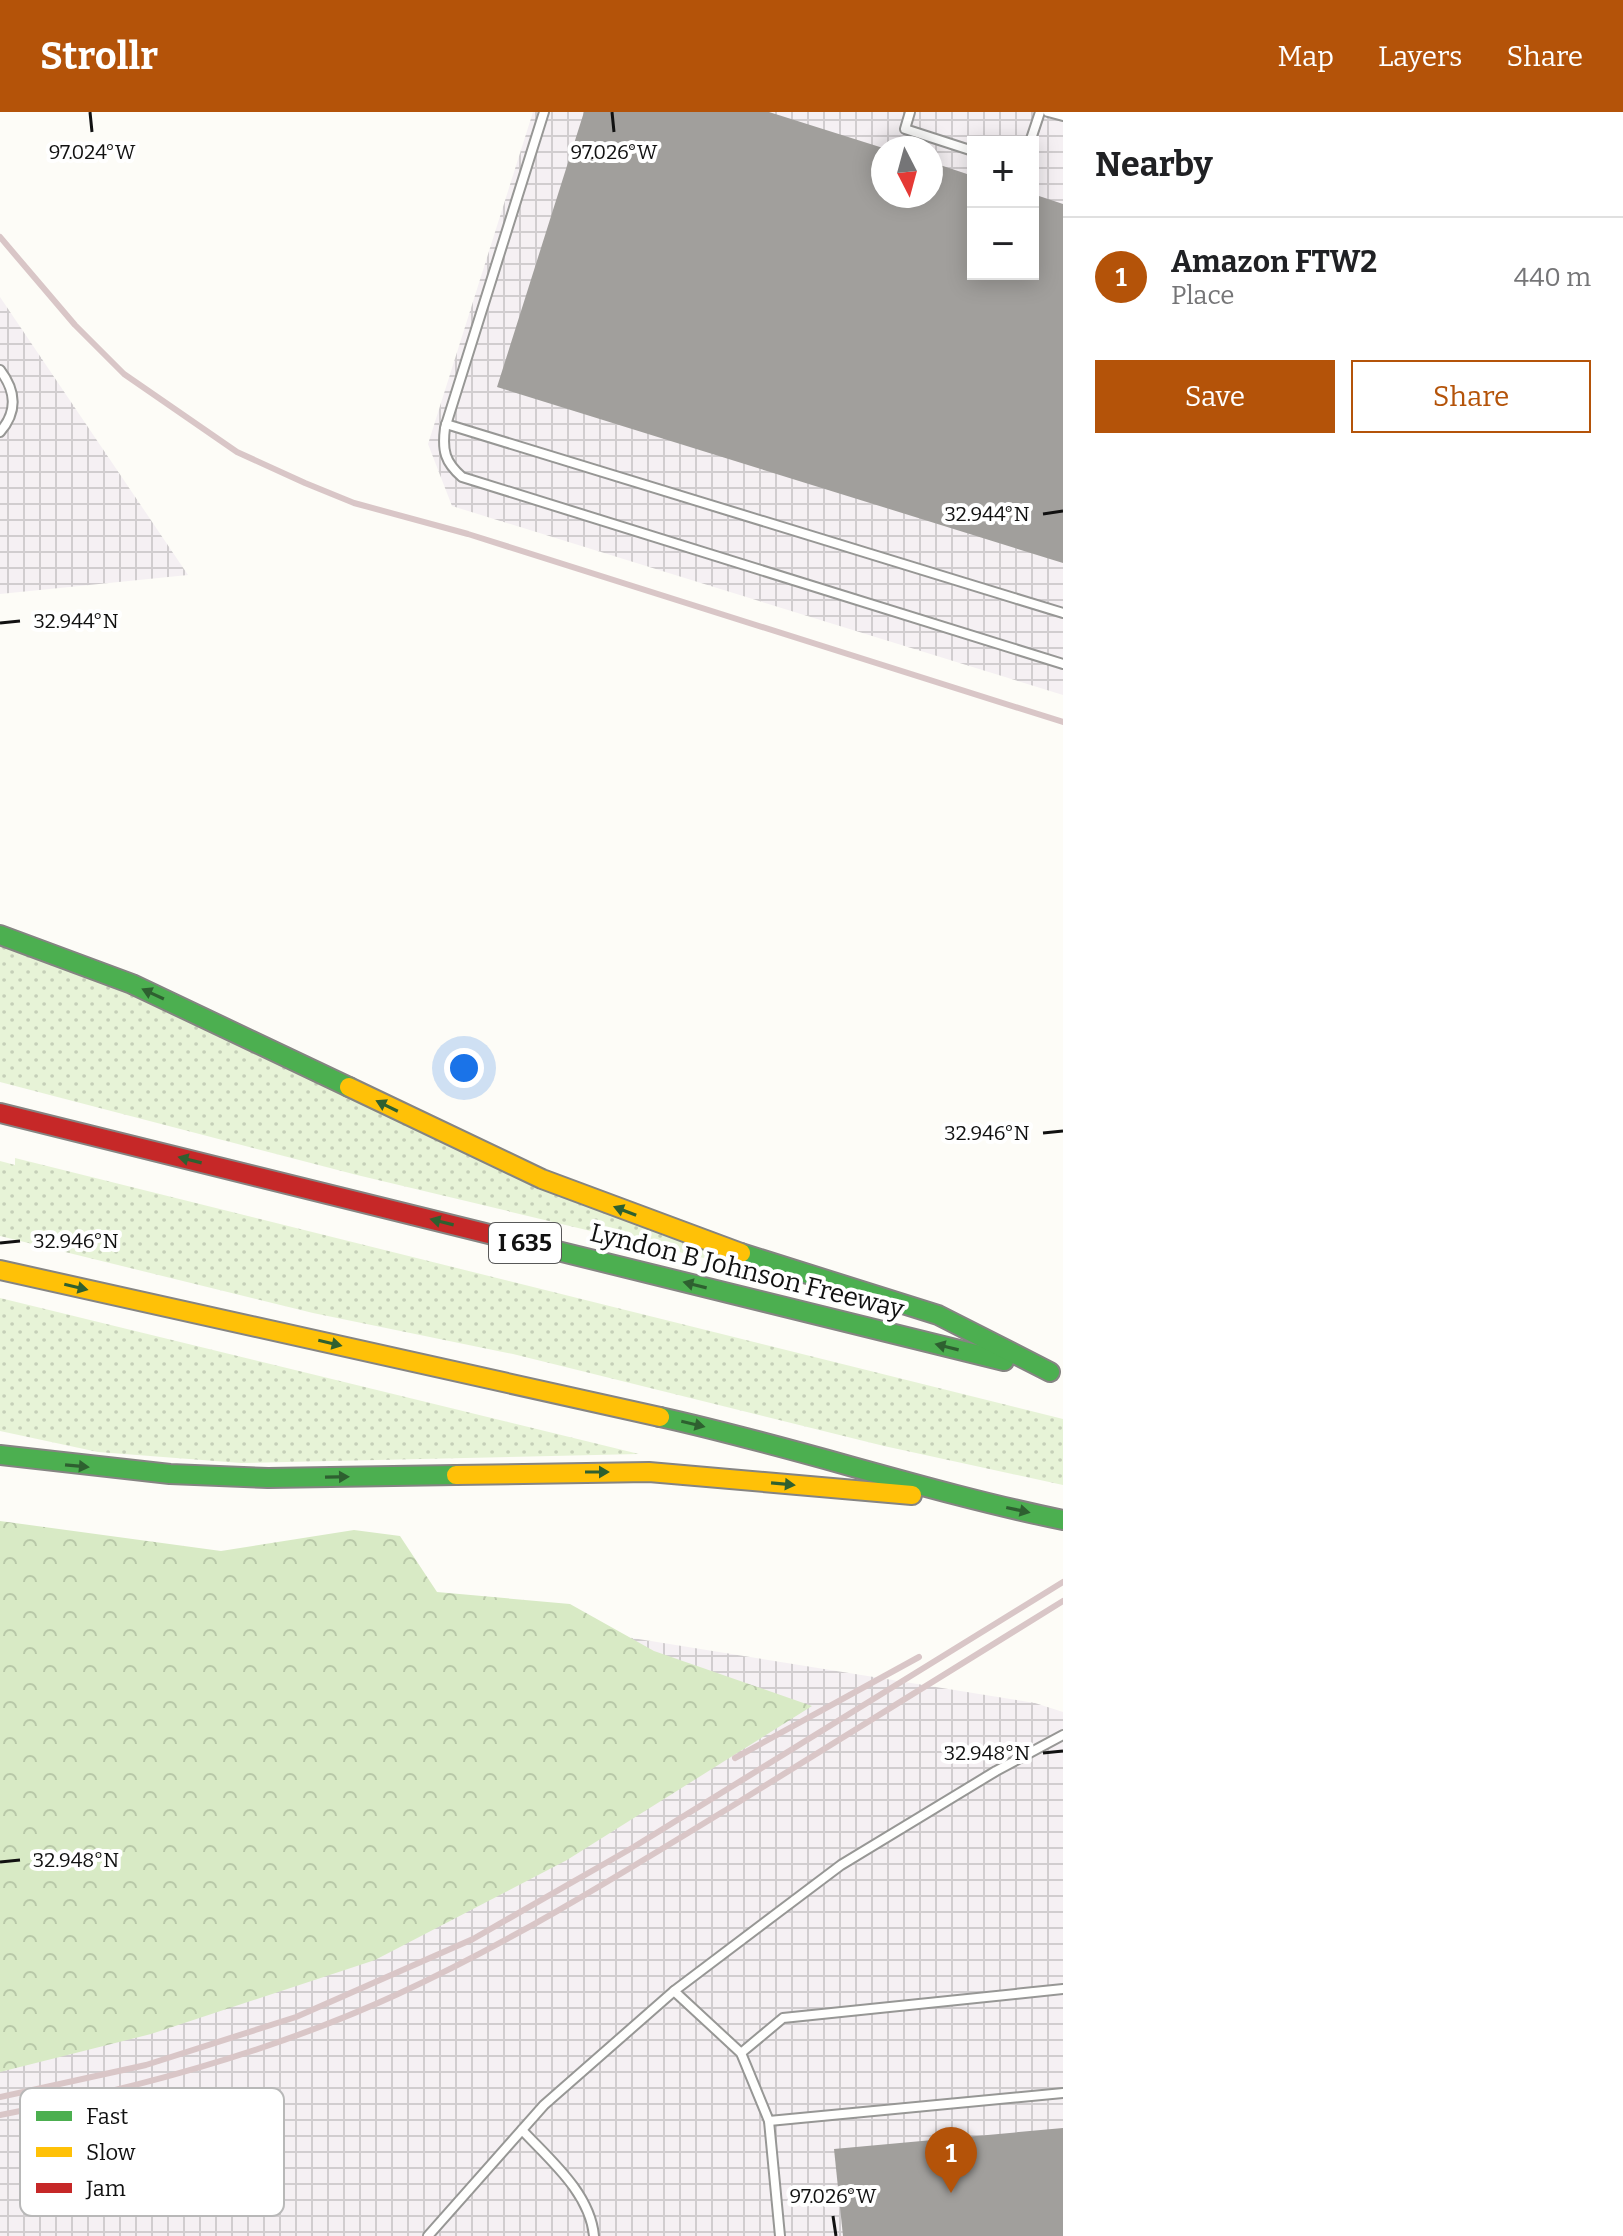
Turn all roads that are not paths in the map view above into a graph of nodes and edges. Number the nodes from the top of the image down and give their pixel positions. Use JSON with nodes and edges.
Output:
{"nodes":[{"id":1,"x":544,"y":112,"type":"edge"},
{"id":2,"x":910,"y":112,"type":"edge"},
{"id":3,"x":1040,"y":112,"type":"edge"},
{"id":4,"x":1048,"y":112,"type":"edge"},
{"id":5,"x":1063,"y":116,"type":"edge"},
{"id":6,"x":1032,"y":136,"type":"edge"},
{"id":7,"x":967,"y":149,"type":"edge"},
{"id":8,"x":0,"y":370,"type":"edge"},
{"id":9,"x":446,"y":424,"type":"junction"},
{"id":10,"x":0,"y":432,"type":"edge"},
{"id":11,"x":1063,"y":613,"type":"edge"},
{"id":12,"x":1063,"y":664,"type":"edge"},
{"id":13,"x":0,"y":935,"type":"edge"},
{"id":14,"x":0,"y":1113,"type":"edge"},
{"id":15,"x":0,"y":1270,"type":"edge"},
{"id":16,"x":1056,"y":1373,"type":"edge"},
{"id":17,"x":0,"y":1455,"type":"edge"},
{"id":18,"x":972,"y":1501,"type":"junction"},
{"id":19,"x":1063,"y":1520,"type":"edge"},
{"id":20,"x":1063,"y":1735,"type":"edge"},
{"id":21,"x":1063,"y":1989,"type":"edge"},
{"id":22,"x":674,"y":1991,"type":"junction"},
{"id":23,"x":741,"y":2053,"type":"junction"},
{"id":24,"x":1063,"y":2093,"type":"edge"},
{"id":25,"x":769,"y":2121,"type":"junction"},
{"id":26,"x":522,"y":2130,"type":"junction"},
{"id":27,"x":428,"y":2236,"type":"edge"},
{"id":28,"x":594,"y":2236,"type":"edge"},
{"id":29,"x":780,"y":2236,"type":"edge"}],
"edges":[{"from":1,"to":9,"type":"lane"},
{"from":2,"to":7,"type":"lane"},
{"from":3,"to":6,"type":"lane"},
{"from":4,"to":5,"type":"lane"},
{"from":8,"to":10,"type":"lane"},
{"from":9,"to":11,"type":"lane"},
{"from":9,"to":12,"type":"lane"},
{"from":16,"to":13,"type":"highway","one_way":true},
{"from":16,"to":14,"type":"highway","name":"Lyndon B Johnson Freeway","number":"I 635","one_way":true},
{"from":15,"to":18,"type":"highway","one_way":true},
{"from":17,"to":18,"type":"highway","one_way":true},
{"from":18,"to":19,"type":"highway","one_way":true},
{"from":20,"to":22,"type":"lane"},
{"from":21,"to":23,"type":"lane"},
{"from":22,"to":23,"type":"lane"},
{"from":22,"to":26,"type":"lane"},
{"from":23,"to":25,"type":"lane"},
{"from":24,"to":25,"type":"lane"},
{"from":25,"to":29,"type":"lane"},
{"from":26,"to":27,"type":"lane"},
{"from":26,"to":28,"type":"lane"}]}
